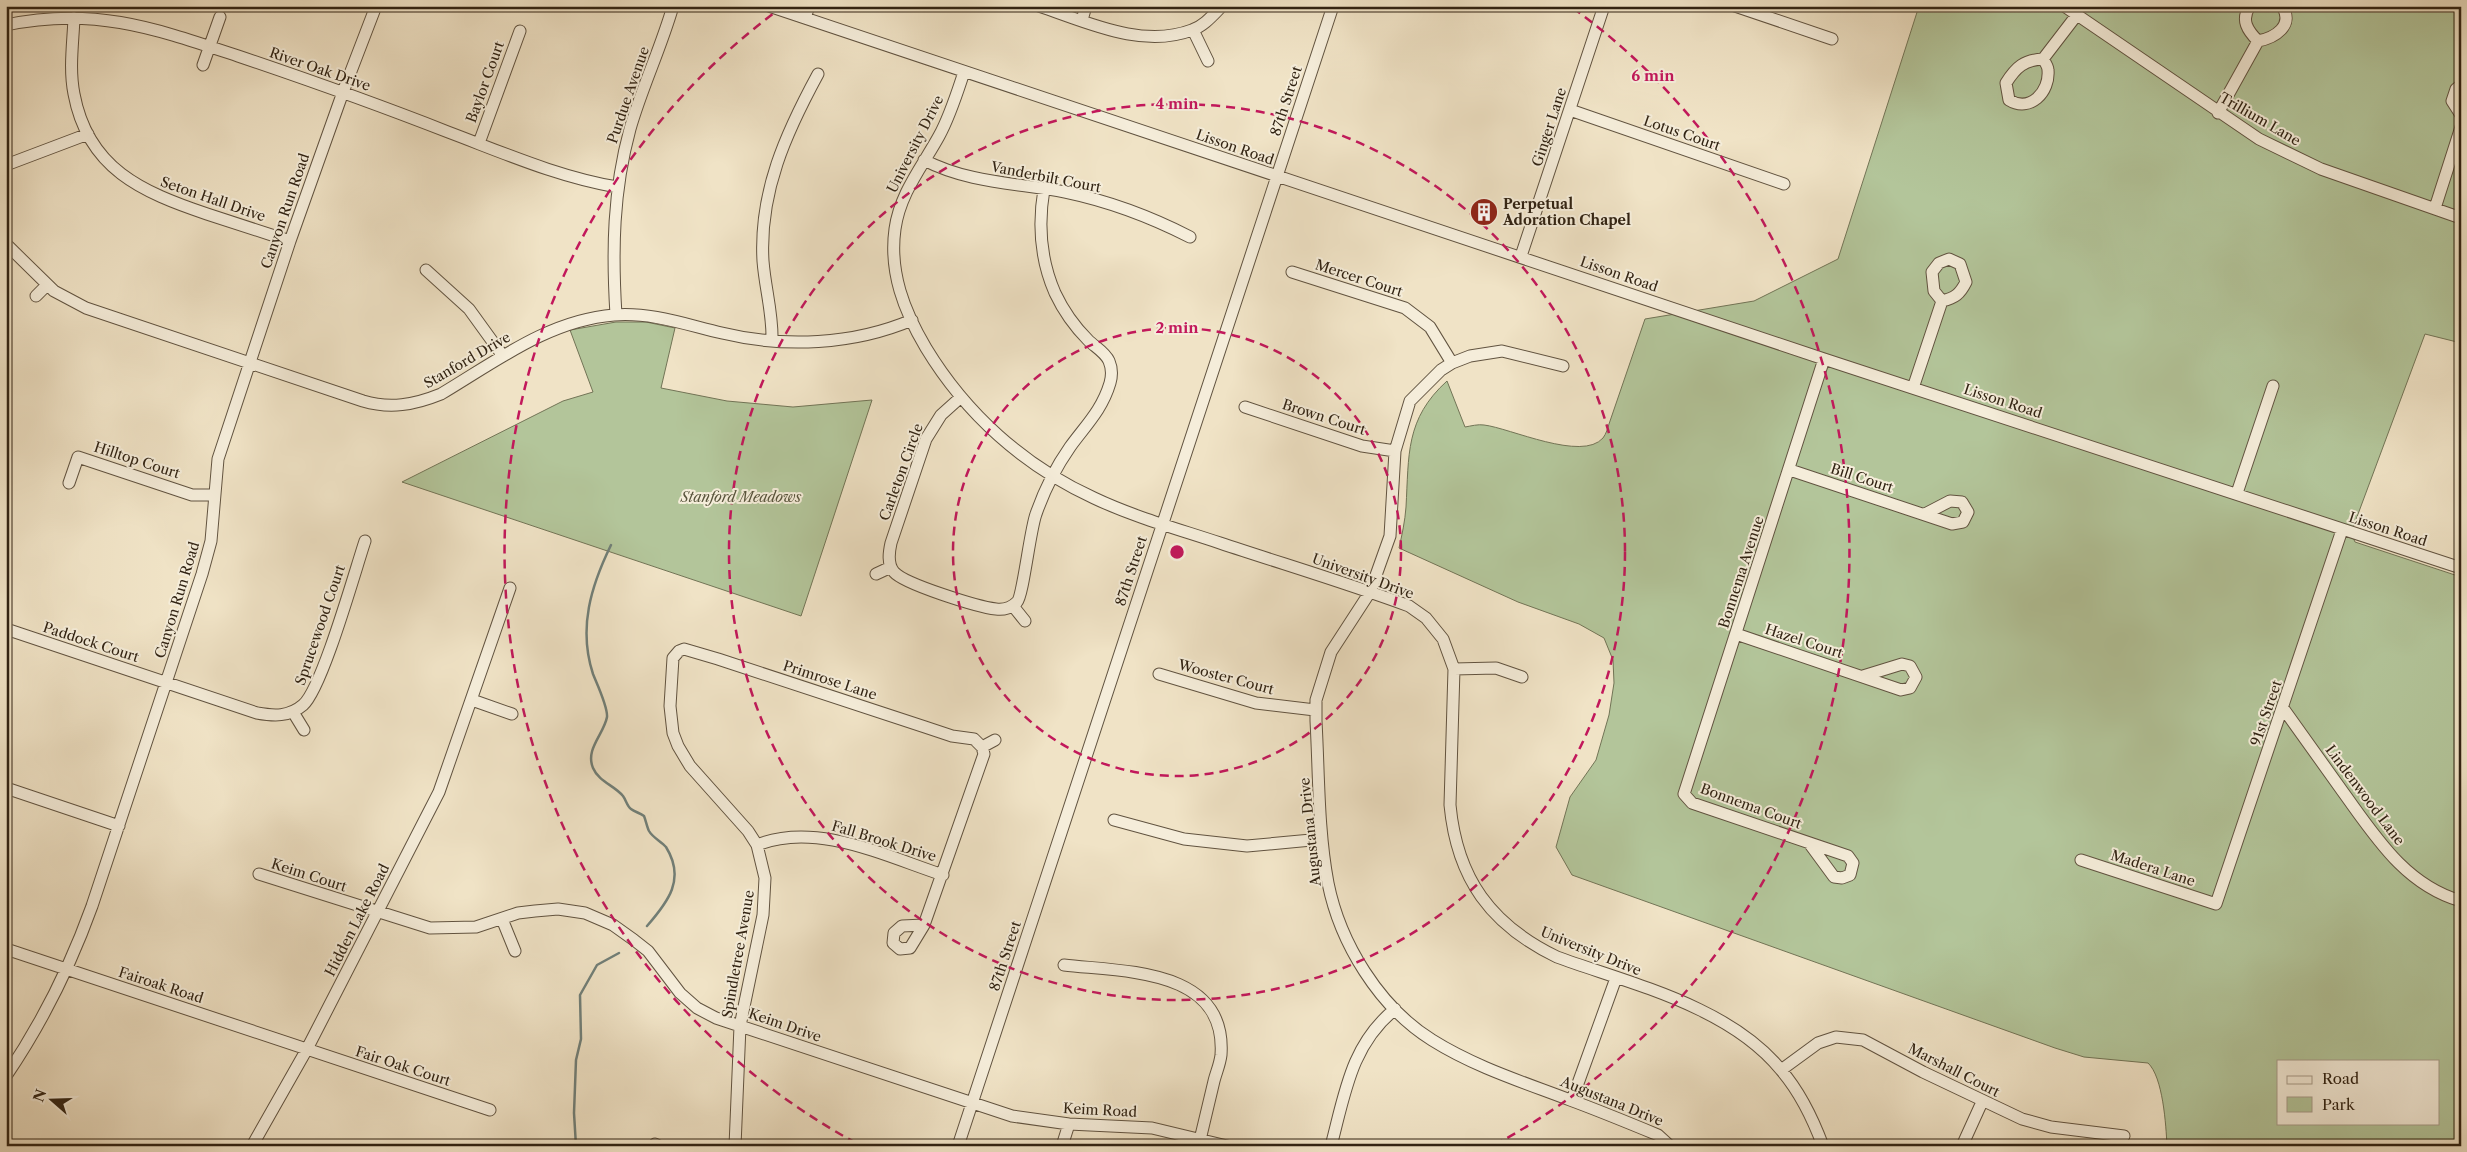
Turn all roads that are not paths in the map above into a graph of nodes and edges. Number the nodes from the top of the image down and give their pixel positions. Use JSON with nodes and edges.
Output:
{"nodes":[{"id":1,"x":376,"y":6,"type":"edge"},
{"id":2,"x":673,"y":6,"type":"edge"},
{"id":3,"x":769,"y":6,"type":"edge"},
{"id":4,"x":809,"y":6,"type":"edge"},
{"id":5,"x":1040,"y":6,"type":"edge"},
{"id":6,"x":1086,"y":6,"type":"edge"},
{"id":7,"x":1222,"y":6,"type":"edge"},
{"id":8,"x":1333,"y":6,"type":"edge"},
{"id":9,"x":1604,"y":6,"type":"edge"},
{"id":10,"x":1734,"y":6,"type":"edge"},
{"id":11,"x":2064,"y":6,"type":"edge"},
{"id":12,"x":2250,"y":6,"type":"edge"},
{"id":13,"x":2282,"y":6,"type":"edge"},
{"id":14,"x":2076,"y":16,"type":"junction"},
{"id":15,"x":220,"y":17,"type":"dead end"},
{"id":16,"x":74,"y":18,"type":"junction"},
{"id":17,"x":805,"y":18,"type":"junction"},
{"id":18,"x":1082,"y":20,"type":"junction"},
{"id":19,"x":6,"y":25,"type":"edge"},
{"id":20,"x":1193,"y":30,"type":"junction"},
{"id":21,"x":520,"y":31,"type":"dead end"},
{"id":22,"x":1832,"y":39,"type":"dead end"},
{"id":23,"x":2258,"y":42,"type":"junction"},
{"id":24,"x":209,"y":46,"type":"junction"},
{"id":25,"x":2043,"y":58,"type":"dead end"},
{"id":26,"x":1208,"y":61,"type":"dead end"},
{"id":27,"x":202,"y":66,"type":"dead end"},
{"id":28,"x":964,"y":72,"type":"junction"},
{"id":29,"x":818,"y":74,"type":"dead end"},
{"id":30,"x":2461,"y":85,"type":"edge"},
{"id":31,"x":343,"y":92,"type":"junction"},
{"id":32,"x":1570,"y":110,"type":"junction"},
{"id":33,"x":2218,"y":113,"type":"junction"},
{"id":34,"x":2461,"y":115,"type":"edge"},
{"id":35,"x":2461,"y":127,"type":"edge"},
{"id":36,"x":88,"y":134,"type":"junction"},
{"id":37,"x":479,"y":143,"type":"junction"},
{"id":38,"x":924,"y":160,"type":"junction"},
{"id":39,"x":6,"y":165,"type":"edge"},
{"id":40,"x":1276,"y":177,"type":"junction"},
{"id":41,"x":1784,"y":184,"type":"dead end"},
{"id":42,"x":617,"y":187,"type":"junction"},
{"id":43,"x":1044,"y":189,"type":"junction"},
{"id":44,"x":2435,"y":208,"type":"junction"},
{"id":45,"x":2461,"y":218,"type":"edge"},
{"id":46,"x":1190,"y":237,"type":"dead end"},
{"id":47,"x":290,"y":241,"type":"junction"},
{"id":48,"x":6,"y":244,"type":"edge"},
{"id":49,"x":1521,"y":256,"type":"junction"},
{"id":50,"x":426,"y":270,"type":"dead end"},
{"id":51,"x":1292,"y":272,"type":"dead end"},
{"id":52,"x":47,"y":285,"type":"junction"},
{"id":53,"x":36,"y":296,"type":"dead end"},
{"id":54,"x":1942,"y":301,"type":"dead end"},
{"id":55,"x":616,"y":315,"type":"junction"},
{"id":56,"x":912,"y":320,"type":"junction"},
{"id":57,"x":772,"y":341,"type":"junction"},
{"id":58,"x":503,"y":356,"type":"junction"},
{"id":59,"x":1824,"y":359,"type":"junction"},
{"id":60,"x":250,"y":362,"type":"junction"},
{"id":61,"x":1452,"y":363,"type":"junction"},
{"id":62,"x":1563,"y":366,"type":"dead end"},
{"id":63,"x":2273,"y":386,"type":"dead end"},
{"id":64,"x":1913,"y":388,"type":"junction"},
{"id":65,"x":961,"y":397,"type":"junction"},
{"id":66,"x":1245,"y":407,"type":"dead end"},
{"id":67,"x":1395,"y":451,"type":"junction"},
{"id":68,"x":1790,"y":470,"type":"junction"},
{"id":69,"x":1053,"y":476,"type":"junction"},
{"id":70,"x":69,"y":483,"type":"dead end"},
{"id":71,"x":2237,"y":494,"type":"junction"},
{"id":72,"x":213,"y":495,"type":"junction"},
{"id":73,"x":1925,"y":514,"type":"dead end"},
{"id":74,"x":1162,"y":524,"type":"junction"},
{"id":75,"x":2342,"y":530,"type":"junction"},
{"id":76,"x":365,"y":541,"type":"dead end"},
{"id":77,"x":890,"y":567,"type":"junction"},
{"id":78,"x":2461,"y":568,"type":"edge"},
{"id":79,"x":876,"y":574,"type":"dead end"},
{"id":80,"x":510,"y":588,"type":"dead end"},
{"id":81,"x":1370,"y":592,"type":"junction"},
{"id":82,"x":1013,"y":606,"type":"junction"},
{"id":83,"x":1025,"y":621,"type":"dead end"},
{"id":84,"x":6,"y":629,"type":"edge"},
{"id":85,"x":1736,"y":634,"type":"junction"},
{"id":86,"x":674,"y":647,"type":"joint"},
{"id":87,"x":1454,"y":669,"type":"junction"},
{"id":88,"x":1159,"y":674,"type":"dead end"},
{"id":89,"x":1863,"y":676,"type":"dead end"},
{"id":90,"x":1522,"y":677,"type":"dead end"},
{"id":91,"x":167,"y":682,"type":"junction"},
{"id":92,"x":472,"y":700,"type":"junction"},
{"id":93,"x":2284,"y":708,"type":"junction"},
{"id":94,"x":1315,"y":710,"type":"junction"},
{"id":95,"x":293,"y":712,"type":"junction"},
{"id":96,"x":512,"y":714,"type":"dead end"},
{"id":97,"x":304,"y":730,"type":"dead end"},
{"id":98,"x":995,"y":740,"type":"dead end"},
{"id":99,"x":982,"y":747,"type":"junction"},
{"id":100,"x":6,"y":788,"type":"edge"},
{"id":101,"x":1684,"y":794,"type":"joint"},
{"id":102,"x":1114,"y":820,"type":"dead end"},
{"id":103,"x":119,"y":826,"type":"junction"},
{"id":104,"x":1322,"y":839,"type":"junction"},
{"id":105,"x":1809,"y":843,"type":"dead end"},
{"id":106,"x":757,"y":845,"type":"junction"},
{"id":107,"x":2081,"y":860,"type":"dead end"},
{"id":108,"x":260,"y":874,"type":"dead end"},
{"id":109,"x":943,"y":875,"type":"junction"},
{"id":110,"x":2461,"y":901,"type":"edge"},
{"id":111,"x":2216,"y":904,"type":"joint"},
{"id":112,"x":378,"y":913,"type":"junction"},
{"id":113,"x":502,"y":918,"type":"junction"},
{"id":114,"x":924,"y":925,"type":"dead end"},
{"id":115,"x":6,"y":949,"type":"edge"},
{"id":116,"x":514,"y":951,"type":"dead end"},
{"id":117,"x":1064,"y":965,"type":"dead end"},
{"id":118,"x":67,"y":969,"type":"junction"},
{"id":119,"x":1616,"y":978,"type":"junction"},
{"id":120,"x":1395,"y":1009,"type":"junction"},
{"id":121,"x":740,"y":1026,"type":"junction"},
{"id":122,"x":307,"y":1049,"type":"junction"},
{"id":123,"x":1781,"y":1070,"type":"junction"},
{"id":124,"x":6,"y":1076,"type":"edge"},
{"id":125,"x":1572,"y":1100,"type":"junction"},
{"id":126,"x":1982,"y":1102,"type":"junction"},
{"id":127,"x":972,"y":1104,"type":"junction"},
{"id":128,"x":490,"y":1110,"type":"dead end"},
{"id":129,"x":1069,"y":1124,"type":"junction"},
{"id":130,"x":2124,"y":1136,"type":"dead end"},
{"id":131,"x":1199,"y":1142,"type":"edge"},
{"id":132,"x":252,"y":1146,"type":"edge"},
{"id":133,"x":735,"y":1146,"type":"edge"},
{"id":134,"x":958,"y":1146,"type":"edge"},
{"id":135,"x":1062,"y":1146,"type":"edge"},
{"id":136,"x":1227,"y":1146,"type":"edge"},
{"id":137,"x":1331,"y":1146,"type":"edge"},
{"id":138,"x":1670,"y":1146,"type":"edge"},
{"id":139,"x":1823,"y":1146,"type":"edge"},
{"id":140,"x":1962,"y":1146,"type":"edge"}],
"edges":[{"from":1,"to":31,"type":"street","name":"Canyon Run Road"},
{"from":2,"to":42,"type":"street","name":"Purdue Avenue"},
{"from":3,"to":17,"type":"street","name":"Lisson Road"},
{"from":4,"to":17,"type":"street"},
{"from":5,"to":18,"type":"street"},
{"from":6,"to":18,"type":"street"},
{"from":7,"to":20,"type":"street"},
{"from":8,"to":40,"type":"street","name":"87th Street"},
{"from":9,"to":32,"type":"street","name":"Ginger Lane"},
{"from":10,"to":22,"type":"street"},
{"from":11,"to":14,"type":"street","name":"Trillium Lane"},
{"from":12,"to":23,"type":"street"},
{"from":13,"to":23,"type":"street"},
{"from":14,"to":25,"type":"street"},
{"from":14,"to":33,"type":"street","name":"Trillium Lane"},
{"from":15,"to":24,"type":"street"},
{"from":16,"to":19,"type":"street","name":"River Oak Drive"},
{"from":16,"to":24,"type":"street","name":"River Oak Drive"},
{"from":16,"to":36,"type":"street","name":"Seton Hall Drive"},
{"from":17,"to":28,"type":"street","name":"Lisson Road"},
{"from":18,"to":20,"type":"street"},
{"from":20,"to":26,"type":"street"},
{"from":21,"to":37,"type":"street","name":"Baylor Court"},
{"from":23,"to":33,"type":"street"},
{"from":24,"to":27,"type":"street"},
{"from":24,"to":31,"type":"street","name":"River Oak Drive"},
{"from":28,"to":38,"type":"street","name":"University Drive"},
{"from":28,"to":40,"type":"street","name":"Lisson Road"},
{"from":29,"to":57,"type":"street"},
{"from":30,"to":34,"type":"street"},
{"from":31,"to":37,"type":"street","name":"River Oak Drive"},
{"from":31,"to":47,"type":"street","name":"Canyon Run Road"},
{"from":32,"to":41,"type":"street","name":"Lotus Court"},
{"from":32,"to":49,"type":"street","name":"Ginger Lane"},
{"from":33,"to":44,"type":"street","name":"Trillium Lane"},
{"from":35,"to":44,"type":"street"},
{"from":36,"to":39,"type":"street"},
{"from":36,"to":47,"type":"street","name":"Seton Hall Drive"},
{"from":37,"to":42,"type":"street","name":"River Oak Drive"},
{"from":38,"to":43,"type":"street","name":"Vanderbilt Court"},
{"from":38,"to":56,"type":"street","name":"University Drive"},
{"from":40,"to":49,"type":"street","name":"Lisson Road"},
{"from":40,"to":74,"type":"street","name":"87th Street"},
{"from":42,"to":55,"type":"street","name":"Purdue Avenue"},
{"from":43,"to":46,"type":"street","name":"Vanderbilt Court"},
{"from":43,"to":69,"type":"street"},
{"from":44,"to":45,"type":"street","name":"Trillium Lane"},
{"from":47,"to":60,"type":"street","name":"Canyon Run Road"},
{"from":48,"to":52,"type":"street","name":"Stanford Drive"},
{"from":49,"to":59,"type":"street","name":"Lisson Road"},
{"from":50,"to":58,"type":"street"},
{"from":51,"to":61,"type":"street","name":"Mercer Court"},
{"from":52,"to":53,"type":"street"},
{"from":52,"to":60,"type":"street","name":"Stanford Drive"},
{"from":54,"to":64,"type":"street"},
{"from":55,"to":57,"type":"street","name":"Stanford Drive"},
{"from":55,"to":58,"type":"street","name":"Stanford Drive"},
{"from":56,"to":57,"type":"street","name":"Stanford Drive"},
{"from":56,"to":65,"type":"street","name":"University Drive"},
{"from":58,"to":60,"type":"street","name":"Stanford Drive"},
{"from":59,"to":64,"type":"street","name":"Lisson Road"},
{"from":59,"to":68,"type":"street","name":"Bonnema Avenue"},
{"from":60,"to":72,"type":"street","name":"Canyon Run Road"},
{"from":61,"to":62,"type":"street","name":"Augustana Drive"},
{"from":61,"to":67,"type":"street","name":"Augustana Drive"},
{"from":63,"to":71,"type":"street"},
{"from":64,"to":71,"type":"street","name":"Lisson Road"},
{"from":65,"to":69,"type":"street","name":"University Drive"},
{"from":65,"to":77,"type":"street","name":"Carleton Circle"},
{"from":66,"to":67,"type":"street","name":"Brown Court"},
{"from":67,"to":81,"type":"street","name":"Augustana Drive"},
{"from":68,"to":73,"type":"street","name":"Bill Court"},
{"from":68,"to":85,"type":"street","name":"Bonnema Avenue"},
{"from":69,"to":74,"type":"street","name":"University Drive"},
{"from":69,"to":82,"type":"street"},
{"from":70,"to":72,"type":"street","name":"Hilltop Court"},
{"from":71,"to":75,"type":"street","name":"Lisson Road"},
{"from":72,"to":91,"type":"street","name":"Canyon Run Road"},
{"from":74,"to":81,"type":"street","name":"University Drive"},
{"from":74,"to":127,"type":"street","name":"87th Street"},
{"from":75,"to":78,"type":"street","name":"Lisson Road"},
{"from":75,"to":93,"type":"street","name":"91st Street"},
{"from":76,"to":95,"type":"street","name":"Sprucewood Court"},
{"from":77,"to":79,"type":"street"},
{"from":77,"to":82,"type":"street"},
{"from":80,"to":92,"type":"street","name":"Hidden Lake Road"},
{"from":81,"to":87,"type":"street","name":"University Drive"},
{"from":81,"to":94,"type":"street","name":"Augustana Drive"},
{"from":82,"to":83,"type":"street"},
{"from":84,"to":91,"type":"street","name":"Paddock Court"},
{"from":85,"to":89,"type":"street","name":"Hazel Court"},
{"from":85,"to":101,"type":"street","name":"Bonnema Avenue"},
{"from":86,"to":99,"type":"street","name":"Primrose Lane"},
{"from":86,"to":106,"type":"street","name":"Spindletree Avenue"},
{"from":87,"to":90,"type":"street"},
{"from":87,"to":119,"type":"street","name":"University Drive"},
{"from":88,"to":94,"type":"street","name":"Wooster Court"},
{"from":91,"to":95,"type":"street"},
{"from":91,"to":103,"type":"street","name":"Canyon Run Road"},
{"from":92,"to":96,"type":"street"},
{"from":92,"to":112,"type":"street","name":"Hidden Lake Road"},
{"from":93,"to":110,"type":"street","name":"Lindenwood Lane"},
{"from":93,"to":111,"type":"street","name":"91st Street"},
{"from":94,"to":104,"type":"street","name":"Augustana Drive"},
{"from":95,"to":97,"type":"street"},
{"from":98,"to":99,"type":"street"},
{"from":99,"to":109,"type":"street"},
{"from":100,"to":103,"type":"street"},
{"from":101,"to":105,"type":"street","name":"Bonnema Court"},
{"from":102,"to":104,"type":"street"},
{"from":103,"to":118,"type":"street","name":"Canyon Run Road"},
{"from":104,"to":120,"type":"street","name":"Augustana Drive"},
{"from":106,"to":109,"type":"street","name":"Fall Brook Drive"},
{"from":106,"to":121,"type":"street","name":"Spindletree Avenue"},
{"from":107,"to":111,"type":"street","name":"Madera Lane"},
{"from":108,"to":112,"type":"street","name":"Keim Court"},
{"from":109,"to":114,"type":"street"},
{"from":112,"to":113,"type":"street","name":"Keim Drive"},
{"from":112,"to":122,"type":"street","name":"Hidden Lake Road"},
{"from":113,"to":116,"type":"street"},
{"from":113,"to":121,"type":"street","name":"Keim Drive"},
{"from":115,"to":118,"type":"street","name":"Fairoak Road"},
{"from":117,"to":131,"type":"street"},
{"from":118,"to":122,"type":"street","name":"Fairoak Road"},
{"from":118,"to":124,"type":"street","name":"Canyon Run Road"},
{"from":119,"to":123,"type":"street","name":"University Drive"},
{"from":119,"to":125,"type":"street"},
{"from":120,"to":125,"type":"street","name":"Augustana Drive"},
{"from":120,"to":137,"type":"street"},
{"from":121,"to":127,"type":"street","name":"Keim Drive"},
{"from":121,"to":133,"type":"street","name":"Spindletree Avenue"},
{"from":122,"to":128,"type":"street","name":"Fair Oak Court"},
{"from":122,"to":132,"type":"street","name":"Hidden Lake Road"},
{"from":123,"to":126,"type":"street","name":"Marshall Court"},
{"from":123,"to":139,"type":"street","name":"University Drive"},
{"from":125,"to":138,"type":"street","name":"Augustana Drive"},
{"from":126,"to":130,"type":"street","name":"Marshall Court"},
{"from":126,"to":140,"type":"street"},
{"from":127,"to":129,"type":"street","name":"Keim Road"},
{"from":127,"to":134,"type":"street","name":"87th Street"},
{"from":129,"to":131,"type":"street","name":"Keim Road"},
{"from":129,"to":135,"type":"street"},
{"from":131,"to":136,"type":"street","name":"Keim Road"}]}
